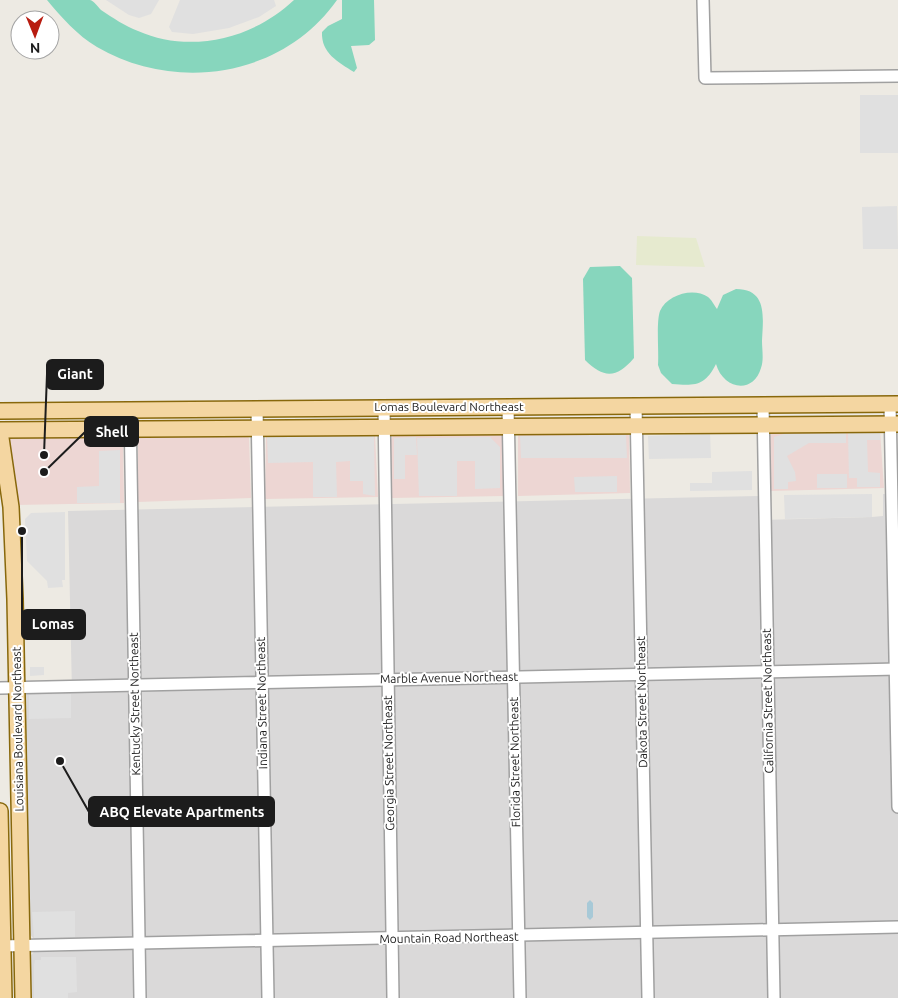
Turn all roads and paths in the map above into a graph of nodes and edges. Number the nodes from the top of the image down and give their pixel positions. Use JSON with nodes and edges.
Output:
{"nodes":[{"id":1,"x":703,"y":0,"type":"edge"},
{"id":2,"x":898,"y":76,"type":"edge"},
{"id":3,"x":894,"y":404,"type":"edge"},
{"id":4,"x":763,"y":405,"type":"junction"},
{"id":5,"x":508,"y":406,"type":"junction"},
{"id":6,"x":636,"y":406,"type":"junction"},
{"id":7,"x":384,"y":407,"type":"junction"},
{"id":8,"x":257,"y":408,"type":"junction"},
{"id":9,"x":130,"y":409,"type":"junction"},
{"id":10,"x":0,"y":411,"type":"edge"},
{"id":11,"x":894,"y":424,"type":"edge"},
{"id":12,"x":763,"y":425,"type":"junction"},
{"id":13,"x":509,"y":426,"type":"junction"},
{"id":14,"x":636,"y":426,"type":"junction"},
{"id":15,"x":383,"y":427,"type":"junction"},
{"id":16,"x":257,"y":428,"type":"junction"},
{"id":17,"x":130,"y":429,"type":"junction"},
{"id":18,"x":0,"y":430,"type":"edge"},
{"id":19,"x":897,"y":669,"type":"edge"},
{"id":20,"x":767,"y":671,"type":"junction"},
{"id":21,"x":641,"y":675,"type":"junction"},
{"id":22,"x":514,"y":677,"type":"junction"},
{"id":23,"x":388,"y":679,"type":"junction"},
{"id":24,"x":262,"y":682,"type":"junction"},
{"id":25,"x":134,"y":684,"type":"junction"},
{"id":26,"x":0,"y":688,"type":"edge"},
{"id":27,"x":17,"y":688,"type":"junction"},
{"id":28,"x":898,"y":807,"type":"edge"},
{"id":29,"x":0,"y":811,"type":"edge"},
{"id":30,"x":898,"y":927,"type":"edge"},
{"id":31,"x":773,"y":930,"type":"junction"},
{"id":32,"x":646,"y":934,"type":"junction"},
{"id":33,"x":519,"y":936,"type":"junction"},
{"id":34,"x":392,"y":939,"type":"junction"},
{"id":35,"x":267,"y":940,"type":"junction"},
{"id":36,"x":139,"y":944,"type":"junction"},
{"id":37,"x":2,"y":946,"type":"edge"},
{"id":38,"x":22,"y":947,"type":"junction"},
{"id":39,"x":4,"y":998,"type":"edge"},
{"id":40,"x":23,"y":998,"type":"edge"},
{"id":41,"x":140,"y":998,"type":"edge"},
{"id":42,"x":268,"y":998,"type":"edge"},
{"id":43,"x":393,"y":998,"type":"edge"},
{"id":44,"x":520,"y":998,"type":"edge"},
{"id":45,"x":648,"y":998,"type":"edge"},
{"id":46,"x":774,"y":998,"type":"edge"}],
"edges":[{"from":1,"to":2,"type":"street"},
{"from":3,"to":4,"type":"main road","name":"Lomas Boulevard Northeast"},
{"from":3,"to":11,"type":"street"},
{"from":4,"to":6,"type":"main road","name":"Lomas Boulevard Northeast"},
{"from":4,"to":12,"type":"street","name":"California Street Northeast"},
{"from":5,"to":6,"type":"main road","name":"Lomas Boulevard Northeast"},
{"from":5,"to":7,"type":"main road","name":"Lomas Boulevard Northeast"},
{"from":5,"to":13,"type":"street","name":"Florida Street Northeast"},
{"from":6,"to":14,"type":"street","name":"Dakota Street Northeast"},
{"from":7,"to":8,"type":"main road","name":"Lomas Boulevard Northeast"},
{"from":7,"to":15,"type":"street","name":"Georgia Street Northeast"},
{"from":8,"to":9,"type":"main road","name":"Lomas Boulevard Northeast"},
{"from":8,"to":16,"type":"street","name":"Indiana Street Northeast"},
{"from":9,"to":10,"type":"main road","name":"Lomas Boulevard Northeast"},
{"from":9,"to":17,"type":"street","name":"Kentucky Street Northeast"},
{"from":11,"to":12,"type":"main road","name":"Lomas Boulevard Northeast"},
{"from":11,"to":19,"type":"street"},
{"from":12,"to":14,"type":"main road","name":"Lomas Boulevard Northeast"},
{"from":12,"to":20,"type":"street","name":"California Street Northeast"},
{"from":13,"to":14,"type":"main road","name":"Lomas Boulevard Northeast"},
{"from":13,"to":15,"type":"main road","name":"Lomas Boulevard Northeast"},
{"from":13,"to":22,"type":"street","name":"Florida Street Northeast"},
{"from":14,"to":21,"type":"street","name":"Dakota Street Northeast"},
{"from":15,"to":16,"type":"main road","name":"Lomas Boulevard Northeast"},
{"from":15,"to":23,"type":"street","name":"Georgia Street Northeast"},
{"from":16,"to":17,"type":"main road","name":"Lomas Boulevard Northeast"},
{"from":16,"to":24,"type":"street","name":"Indiana Street Northeast"},
{"from":17,"to":18,"type":"main road","name":"Lomas Boulevard Northeast"},
{"from":17,"to":25,"type":"street","name":"Kentucky Street Northeast"},
{"from":18,"to":27,"type":"main road","name":"Louisiana Boulevard Northeast"},
{"from":19,"to":20,"type":"street","name":"Marble Avenue Northeast"},
{"from":19,"to":28,"type":"street"},
{"from":20,"to":21,"type":"street","name":"Marble Avenue Northeast"},
{"from":20,"to":31,"type":"street","name":"California Street Northeast"},
{"from":21,"to":22,"type":"street","name":"Marble Avenue Northeast"},
{"from":21,"to":32,"type":"street","name":"Dakota Street Northeast"},
{"from":22,"to":23,"type":"street","name":"Marble Avenue Northeast"},
{"from":22,"to":33,"type":"street","name":"Florida Street Northeast"},
{"from":23,"to":24,"type":"street","name":"Marble Avenue Northeast"},
{"from":23,"to":34,"type":"street","name":"Georgia Street Northeast"},
{"from":24,"to":25,"type":"street","name":"Marble Avenue Northeast"},
{"from":24,"to":35,"type":"street","name":"Indiana Street Northeast"},
{"from":25,"to":27,"type":"street","name":"Marble Avenue Northeast"},
{"from":25,"to":36,"type":"street","name":"Kentucky Street Northeast"},
{"from":26,"to":27,"type":"street","name":"Marble Avenue Northeast"},
{"from":27,"to":38,"type":"main road","name":"Louisiana Boulevard Northeast"},
{"from":29,"to":37,"type":"main road","name":"Louisiana Boulevard Northeast"},
{"from":30,"to":31,"type":"street","name":"Mountain Road Northeast"},
{"from":31,"to":32,"type":"street","name":"Mountain Road Northeast"},
{"from":31,"to":46,"type":"street","name":"California Street Northeast"},
{"from":32,"to":33,"type":"street","name":"Mountain Road Northeast"},
{"from":32,"to":45,"type":"street","name":"Dakota Street Northeast"},
{"from":33,"to":34,"type":"street","name":"Mountain Road Northeast"},
{"from":33,"to":44,"type":"street","name":"Florida Street Northeast"},
{"from":34,"to":35,"type":"street","name":"Mountain Road Northeast"},
{"from":34,"to":43,"type":"street","name":"Georgia Street Northeast"},
{"from":35,"to":36,"type":"street","name":"Mountain Road Northeast"},
{"from":35,"to":42,"type":"street","name":"Indiana Street Northeast"},
{"from":36,"to":38,"type":"street","name":"Mountain Road Northeast"},
{"from":36,"to":41,"type":"street","name":"Kentucky Street Northeast"},
{"from":37,"to":38,"type":"street","name":"Mountain Road Northeast"},
{"from":37,"to":39,"type":"main road","name":"Louisiana Boulevard Northeast"},
{"from":38,"to":40,"type":"main road","name":"Louisiana Boulevard Northeast"}]}
